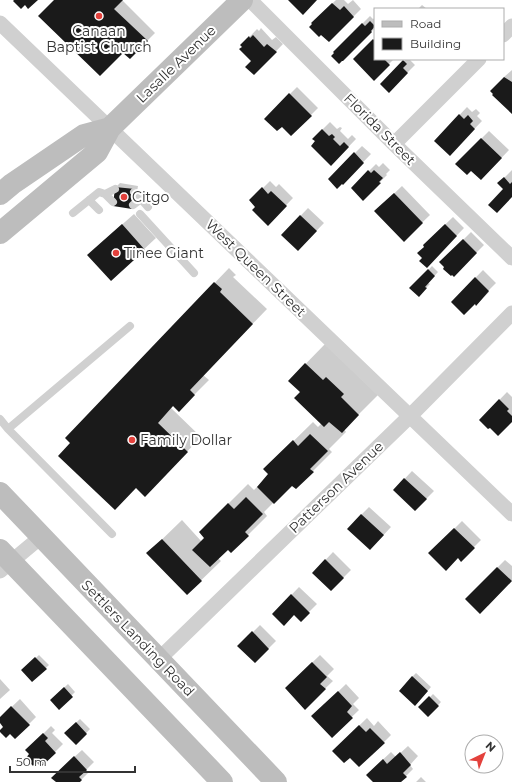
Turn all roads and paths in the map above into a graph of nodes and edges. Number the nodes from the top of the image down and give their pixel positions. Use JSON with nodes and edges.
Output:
{"nodes":[{"id":1,"x":242,"y":0,"type":"edge"},
{"id":2,"x":250,"y":0,"type":"edge"},
{"id":3,"x":0,"y":23,"type":"edge"},
{"id":4,"x":512,"y":26,"type":"edge"},
{"id":5,"x":504,"y":34,"type":"edge"},
{"id":6,"x":478,"y":60,"type":"edge"},
{"id":7,"x":110,"y":128,"type":"junction"},
{"id":8,"x":394,"y":144,"type":"junction"},
{"id":9,"x":115,"y":189,"type":"dead end"},
{"id":10,"x":134,"y":192,"type":"dead end"},
{"id":11,"x":0,"y":194,"type":"edge"},
{"id":12,"x":106,"y":194,"type":"junction"},
{"id":13,"x":141,"y":199,"type":"junction"},
{"id":14,"x":89,"y":200,"type":"junction"},
{"id":15,"x":113,"y":202,"type":"dead end"},
{"id":16,"x":133,"y":204,"type":"dead end"},
{"id":17,"x":148,"y":207,"type":"dead end"},
{"id":18,"x":99,"y":210,"type":"dead end"},
{"id":19,"x":74,"y":213,"type":"dead end"},
{"id":20,"x":140,"y":214,"type":"dead end"},
{"id":21,"x":0,"y":233,"type":"edge"},
{"id":22,"x":512,"y":258,"type":"edge"},
{"id":23,"x":194,"y":273,"type":"dead end"},
{"id":24,"x":512,"y":313,"type":"edge"},
{"id":25,"x":130,"y":326,"type":"dead end"},
{"id":26,"x":410,"y":416,"type":"junction"},
{"id":27,"x":0,"y":419,"type":"edge"},
{"id":28,"x":8,"y":429,"type":"junction"},
{"id":29,"x":0,"y":493,"type":"edge"},
{"id":30,"x":512,"y":514,"type":"edge"},
{"id":31,"x":112,"y":534,"type":"dead end"},
{"id":32,"x":42,"y":536,"type":"junction"},
{"id":33,"x":4,"y":561,"type":"edge"},
{"id":34,"x":159,"y":659,"type":"junction"},
{"id":35,"x":222,"y":782,"type":"edge"},
{"id":36,"x":276,"y":782,"type":"edge"}],
"edges":[{"from":1,"to":7,"type":"main road","name":"Lasalle Avenue"},
{"from":2,"to":8,"type":"street","name":"Florida Street"},
{"from":3,"to":7,"type":"street","name":"West Queen Street"},
{"from":4,"to":5,"type":"street"},
{"from":6,"to":8,"type":"street"},
{"from":7,"to":11,"type":"main road","name":"Lasalle Avenue"},
{"from":7,"to":21,"type":"main road","name":"Lasalle Avenue"},
{"from":7,"to":26,"type":"street","name":"West Queen Street"},
{"from":8,"to":22,"type":"street","name":"Florida Street"},
{"from":9,"to":12,"type":"lane"},
{"from":10,"to":13,"type":"lane"},
{"from":12,"to":14,"type":"lane"},
{"from":12,"to":15,"type":"lane"},
{"from":13,"to":16,"type":"lane"},
{"from":13,"to":17,"type":"lane"},
{"from":14,"to":18,"type":"lane"},
{"from":14,"to":19,"type":"lane"},
{"from":20,"to":23,"type":"lane"},
{"from":24,"to":26,"type":"street","name":"Patterson Avenue"},
{"from":25,"to":28,"type":"lane"},
{"from":26,"to":30,"type":"street","name":"West Queen Street"},
{"from":26,"to":34,"type":"street","name":"Patterson Avenue"},
{"from":27,"to":28,"type":"lane"},
{"from":28,"to":31,"type":"lane"},
{"from":29,"to":32,"type":"main road","name":"Settlers Landing Road"},
{"from":32,"to":33,"type":"street"},
{"from":32,"to":34,"type":"main road","name":"Settlers Landing Road"},
{"from":33,"to":35,"type":"main road"},
{"from":34,"to":36,"type":"main road","name":"Settlers Landing Road"}]}
